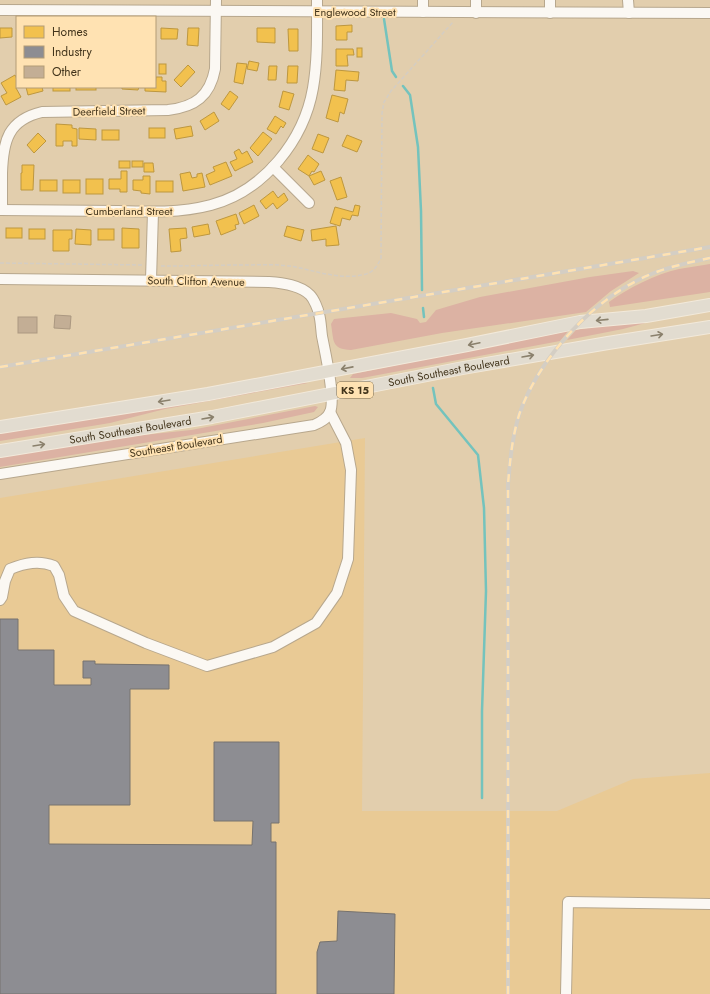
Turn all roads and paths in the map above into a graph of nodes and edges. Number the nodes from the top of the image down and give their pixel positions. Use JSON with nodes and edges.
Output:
{"nodes":[{"id":1,"x":216,"y":0,"type":"edge"},
{"id":2,"x":317,"y":0,"type":"edge"},
{"id":3,"x":423,"y":0,"type":"edge"},
{"id":4,"x":476,"y":0,"type":"edge"},
{"id":5,"x":550,"y":0,"type":"edge"},
{"id":6,"x":628,"y":0,"type":"edge"},
{"id":7,"x":0,"y":10,"type":"edge"},
{"id":8,"x":216,"y":12,"type":"junction"},
{"id":9,"x":317,"y":12,"type":"junction"},
{"id":10,"x":423,"y":12,"type":"junction"},
{"id":11,"x":476,"y":12,"type":"junction"},
{"id":12,"x":550,"y":13,"type":"junction"},
{"id":13,"x":629,"y":13,"type":"junction"},
{"id":14,"x":710,"y":13,"type":"edge"},
{"id":15,"x":456,"y":20,"type":"dead end"},
{"id":16,"x":273,"y":167,"type":"junction"},
{"id":17,"x":309,"y":203,"type":"dead end"},
{"id":18,"x":1,"y":210,"type":"edge"},
{"id":19,"x":154,"y":212,"type":"junction"},
{"id":20,"x":0,"y":263,"type":"edge"},
{"id":21,"x":152,"y":265,"type":"junction"},
{"id":22,"x":0,"y":279,"type":"edge"},
{"id":23,"x":151,"y":280,"type":"junction"},
{"id":24,"x":710,"y":305,"type":"edge"},
{"id":25,"x":710,"y":327,"type":"edge"},
{"id":26,"x":328,"y":371,"type":"junction"},
{"id":27,"x":332,"y":395,"type":"junction"},
{"id":28,"x":330,"y":412,"type":"junction"},
{"id":29,"x":0,"y":427,"type":"edge"},
{"id":30,"x":0,"y":452,"type":"edge"},
{"id":31,"x":0,"y":474,"type":"edge"},
{"id":32,"x":0,"y":600,"type":"edge"},
{"id":33,"x":710,"y":904,"type":"edge"},
{"id":34,"x":566,"y":994,"type":"edge"}],
"edges":[{"from":1,"to":8,"type":"street","name":"Deerfield Street"},
{"from":2,"to":9,"type":"street","name":"Cumberland Street"},
{"from":3,"to":10,"type":"street"},
{"from":4,"to":11,"type":"street"},
{"from":5,"to":12,"type":"street"},
{"from":6,"to":13,"type":"street"},
{"from":7,"to":8,"type":"street","name":"Englewood Street"},
{"from":8,"to":9,"type":"street","name":"Englewood Street"},
{"from":8,"to":18,"type":"street","name":"Deerfield Street"},
{"from":9,"to":10,"type":"street","name":"Englewood Street"},
{"from":9,"to":16,"type":"street","name":"Cumberland Street"},
{"from":10,"to":11,"type":"street","name":"Englewood Street"},
{"from":11,"to":12,"type":"street","name":"Englewood Street"},
{"from":12,"to":13,"type":"street","name":"Englewood Street"},
{"from":13,"to":14,"type":"street","name":"Englewood Street"},
{"from":15,"to":21,"type":"path"},
{"from":16,"to":17,"type":"street"},
{"from":16,"to":19,"type":"street","name":"Cumberland Street"},
{"from":18,"to":19,"type":"street","name":"Cumberland Street"},
{"from":19,"to":21,"type":"street"},
{"from":20,"to":21,"type":"path"},
{"from":21,"to":23,"type":"street"},
{"from":22,"to":23,"type":"street","name":"South Clifton Avenue"},
{"from":23,"to":26,"type":"street","name":"South Clifton Avenue"},
{"from":24,"to":26,"type":"main road","name":"South Southeast Boulevard","number":"KS 15","one_way":true},
{"from":27,"to":25,"type":"main road","name":"South Southeast Boulevard","number":"KS 15","one_way":true},
{"from":26,"to":27,"type":"street","name":"South Clifton Avenue"},
{"from":26,"to":29,"type":"main road","name":"South Southeast Boulevard","number":"KS 15","one_way":true},
{"from":27,"to":28,"type":"street"},
{"from":30,"to":27,"type":"main road","name":"South Southeast Boulevard","number":"KS 15","one_way":true},
{"from":28,"to":31,"type":"street","name":"Southeast Boulevard"},
{"from":28,"to":32,"type":"street"},
{"from":33,"to":34,"type":"street"}]}
